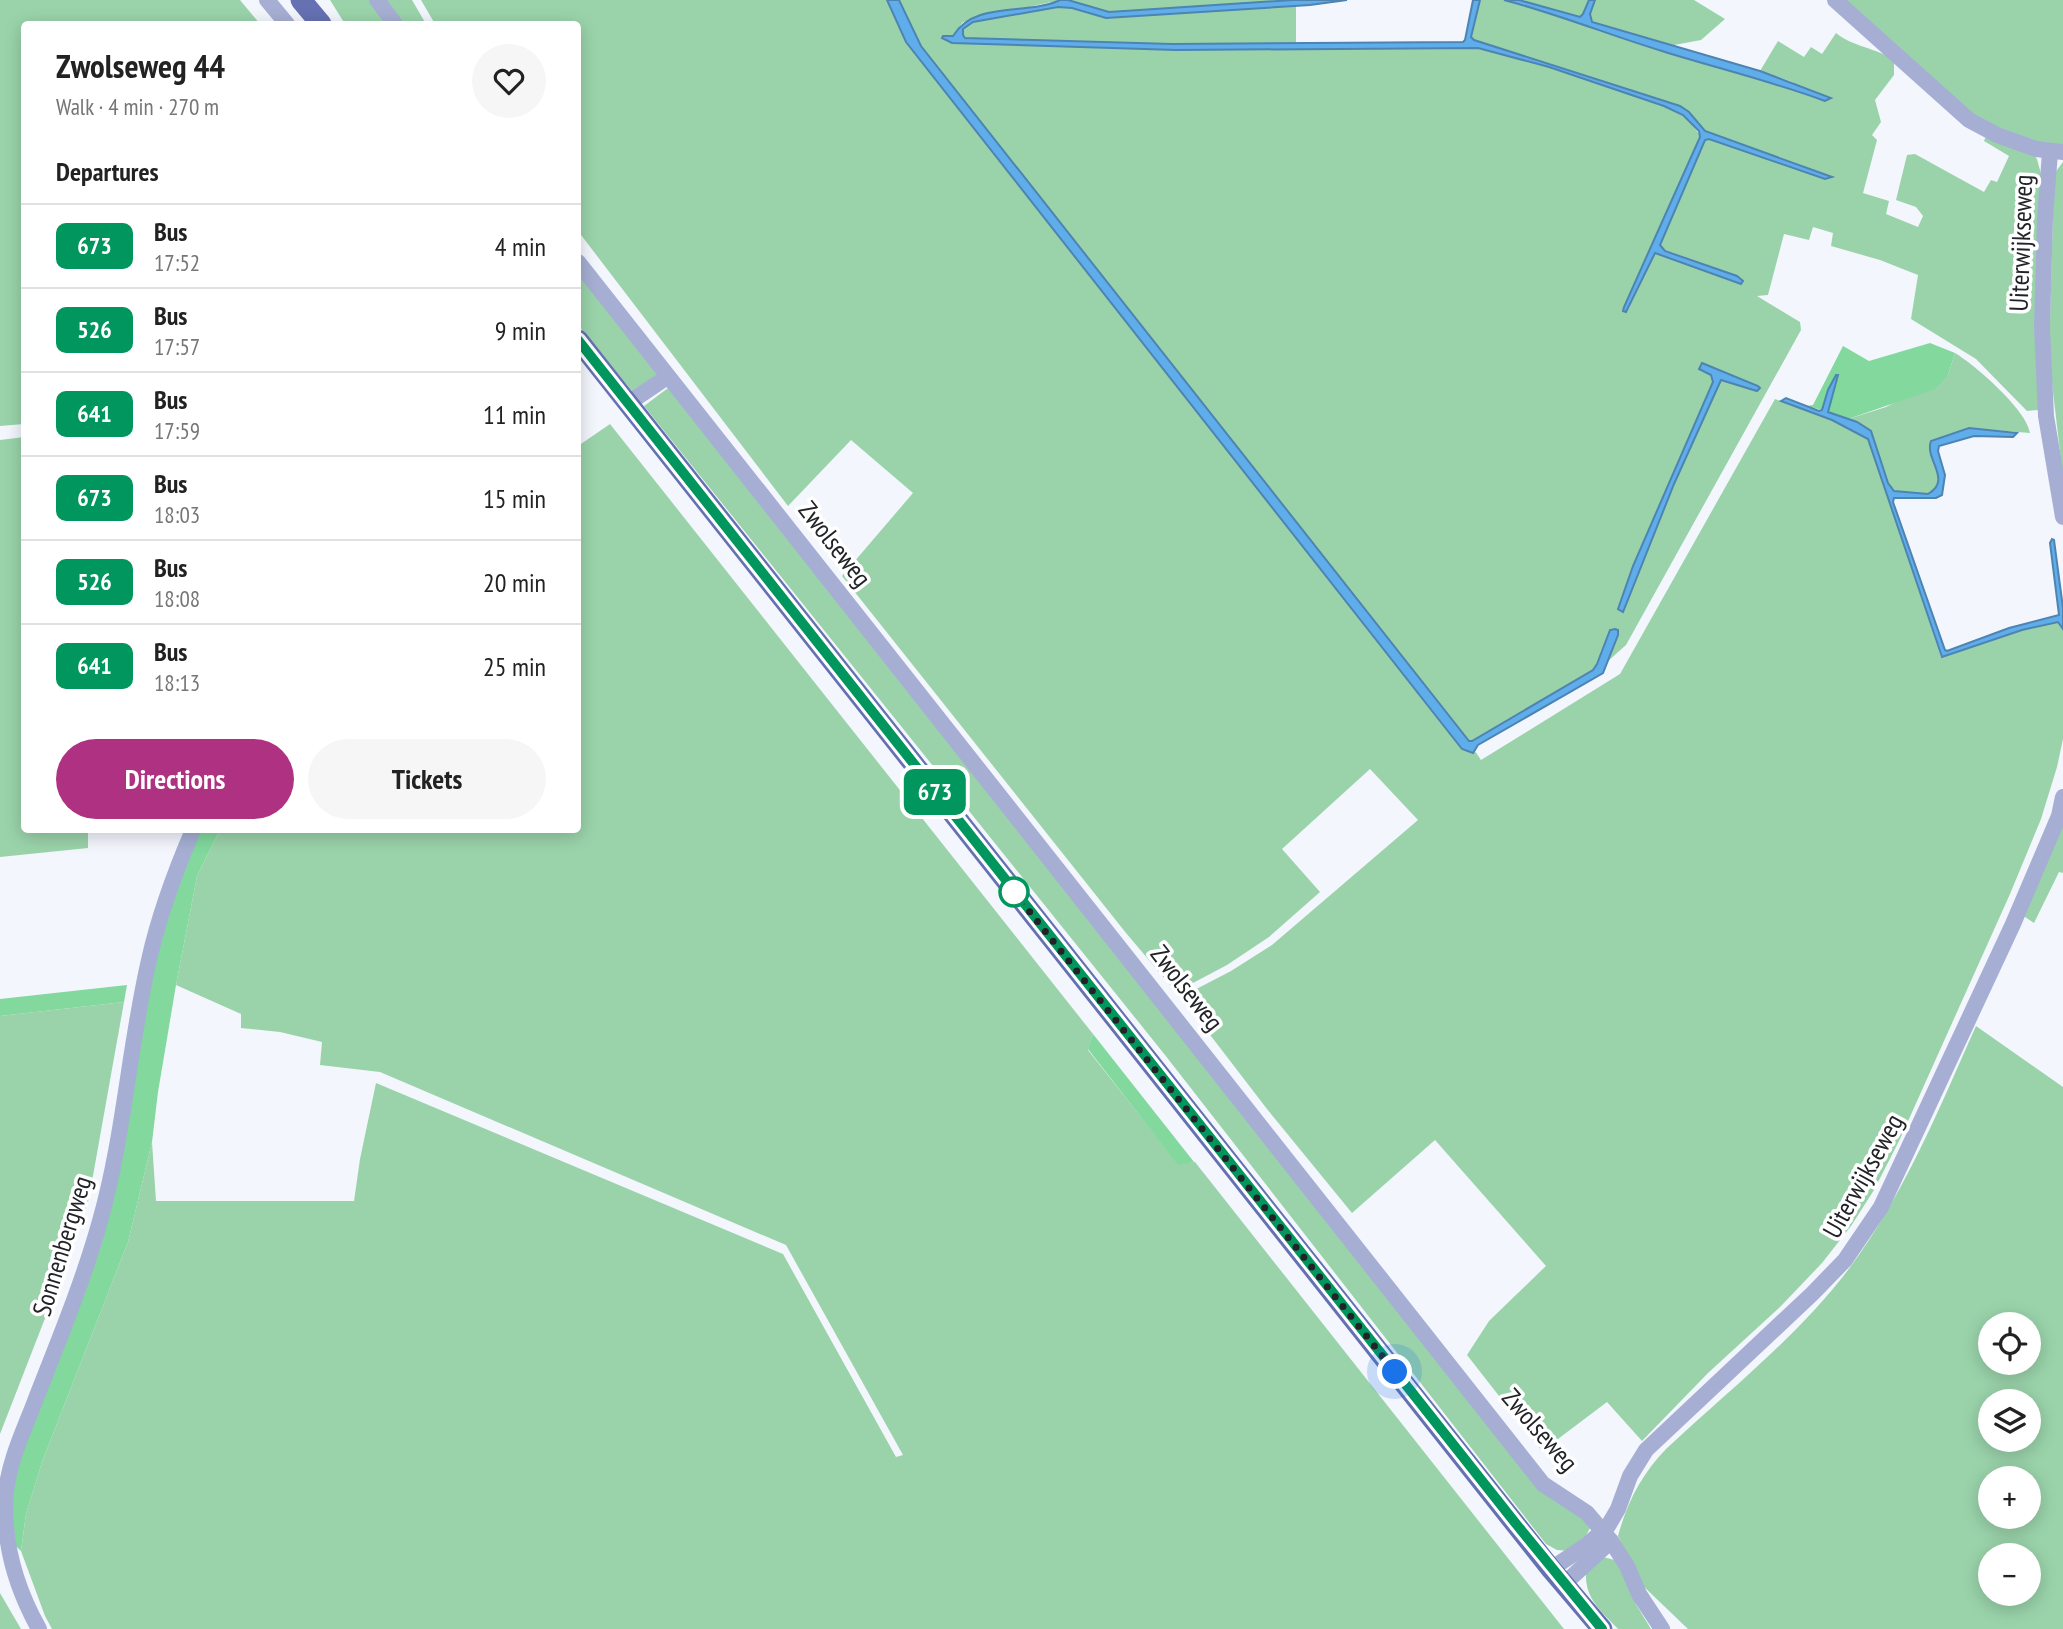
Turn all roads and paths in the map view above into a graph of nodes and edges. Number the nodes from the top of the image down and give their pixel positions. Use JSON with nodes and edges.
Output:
{"nodes":[{"id":1,"x":267,"y":0,"type":"edge"},
{"id":2,"x":301,"y":0,"type":"edge"},
{"id":3,"x":377,"y":0,"type":"edge"},
{"id":4,"x":1835,"y":0,"type":"edge"},
{"id":5,"x":284,"y":21,"type":"edge"},
{"id":6,"x":318,"y":21,"type":"edge"},
{"id":7,"x":394,"y":21,"type":"edge"},
{"id":8,"x":2056,"y":152,"type":"edge"},
{"id":9,"x":581,"y":266,"type":"edge"},
{"id":10,"x":581,"y":345,"type":"edge"},
{"id":11,"x":667,"y":377,"type":"junction"},
{"id":12,"x":627,"y":404,"type":"junction"},
{"id":13,"x":2063,"y":517,"type":"edge"},
{"id":14,"x":2063,"y":797,"type":"edge"},
{"id":15,"x":192,"y":833,"type":"edge"},
{"id":16,"x":1607,"y":1536,"type":"junction"},
{"id":17,"x":1557,"y":1576,"type":"junction"},
{"id":18,"x":39,"y":1629,"type":"edge"},
{"id":19,"x":1602,"y":1629,"type":"edge"},
{"id":20,"x":1662,"y":1629,"type":"edge"}],
"edges":[{"from":1,"to":5,"type":"street"},
{"from":2,"to":6,"type":"main road"},
{"from":3,"to":7,"type":"street"},
{"from":4,"to":8,"type":"street","name":"Uiterwijkseweg"},
{"from":8,"to":13,"type":"street","name":"Uiterwijkseweg"},
{"from":9,"to":11,"type":"street","name":"Zwolseweg"},
{"from":10,"to":12,"type":"main road"},
{"from":11,"to":12,"type":"street"},
{"from":11,"to":16,"type":"street","name":"Zwolseweg"},
{"from":12,"to":17,"type":"main road"},
{"from":14,"to":16,"type":"street","name":"Uiterwijkseweg"},
{"from":15,"to":18,"type":"street","name":"Sonnenbergweg"},
{"from":16,"to":17,"type":"street","name":"Uiterwijkseweg"},
{"from":16,"to":20,"type":"street","name":"Zwolseweg"},
{"from":17,"to":19,"type":"main road"}]}
